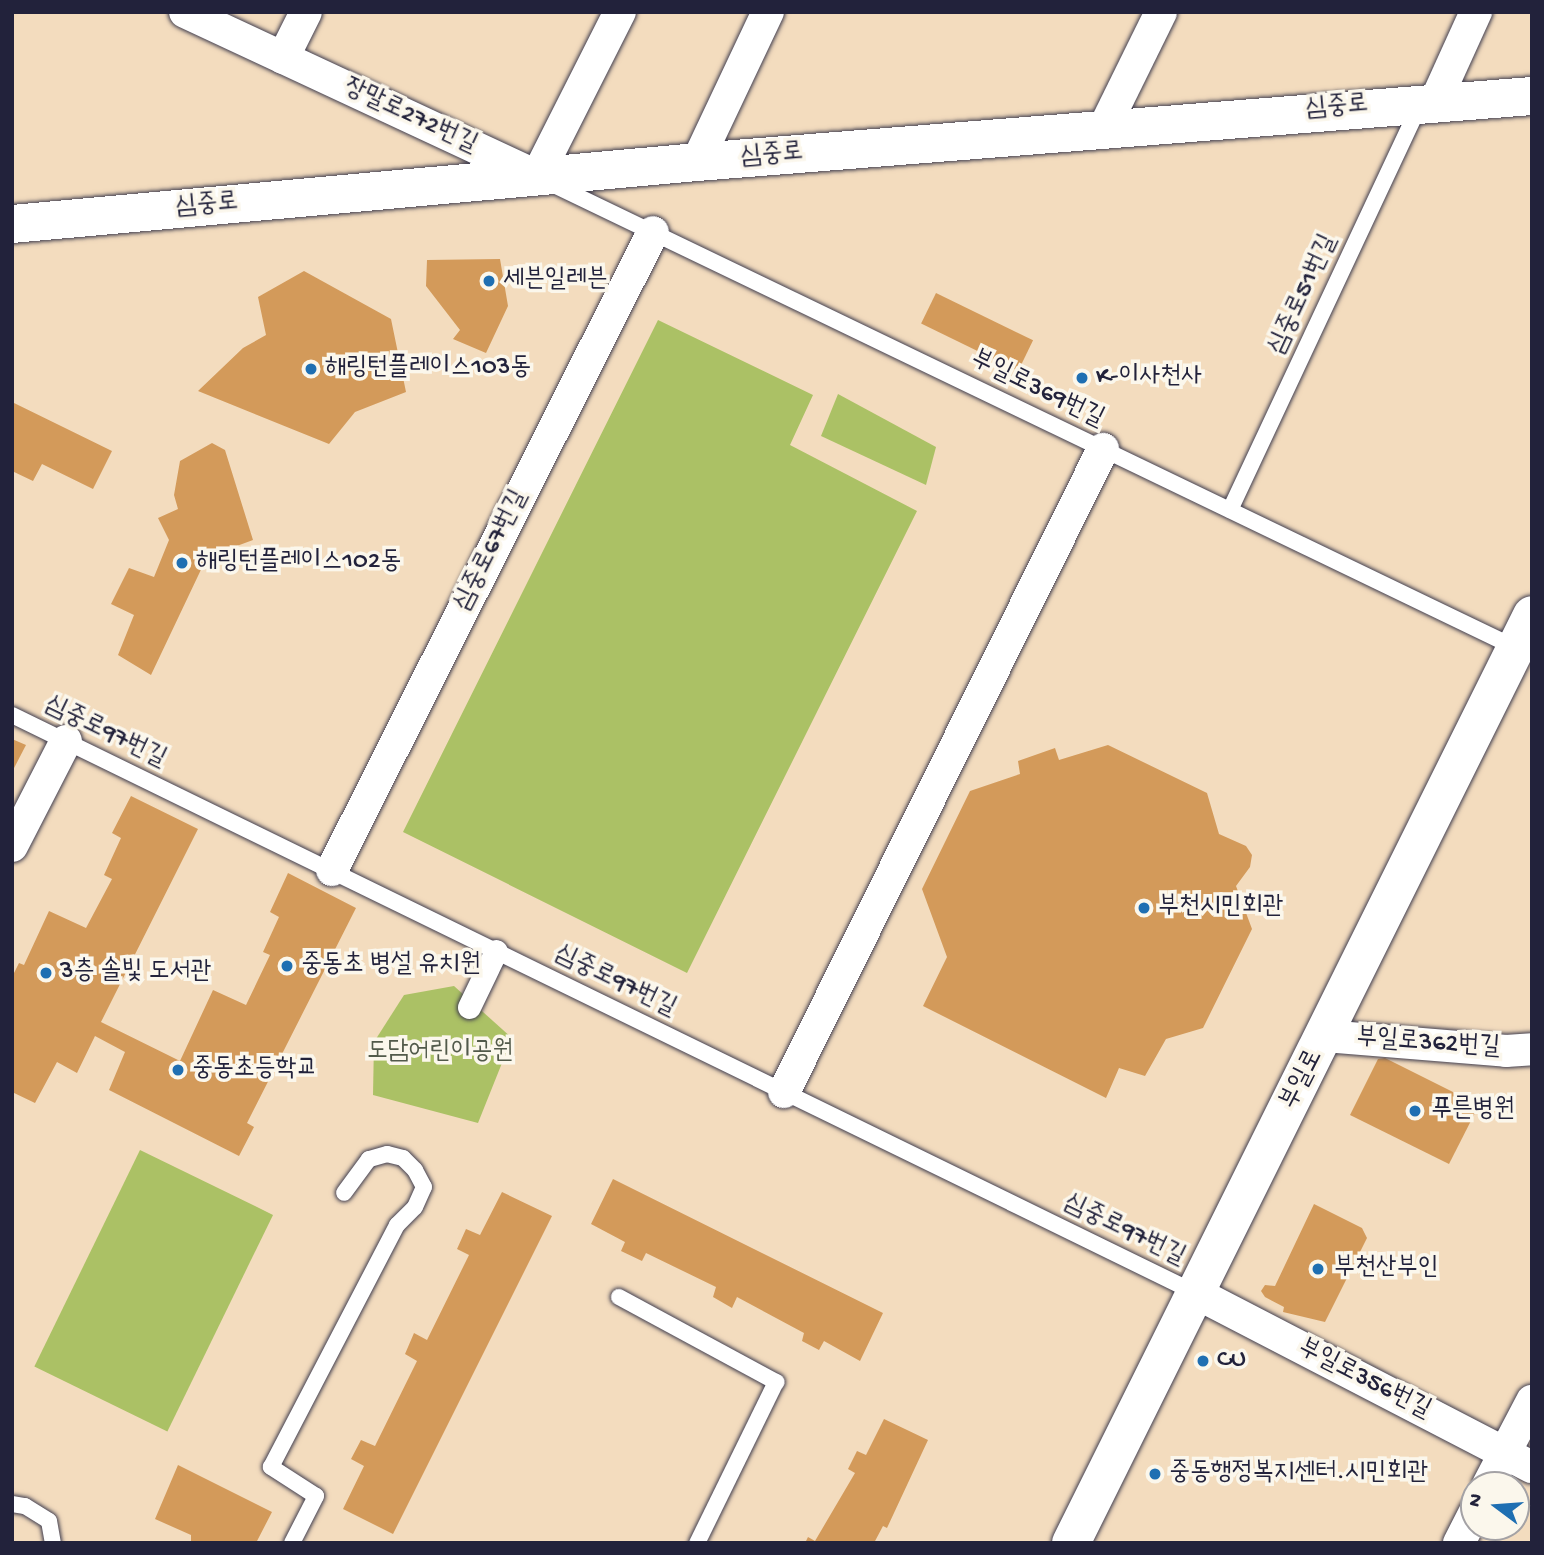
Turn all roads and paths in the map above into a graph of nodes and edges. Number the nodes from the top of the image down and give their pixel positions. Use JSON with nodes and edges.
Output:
{"nodes":[{"id":1,"x":185,"y":12,"type":"edge"},
{"id":2,"x":306,"y":12,"type":"edge"},
{"id":3,"x":620,"y":12,"type":"edge"},
{"id":4,"x":768,"y":12,"type":"edge"},
{"id":5,"x":1161,"y":12,"type":"edge"},
{"id":6,"x":1476,"y":12,"type":"edge"},
{"id":7,"x":283,"y":58,"type":"junction"},
{"id":8,"x":1532,"y":96,"type":"edge"},
{"id":9,"x":1429,"y":101,"type":"junction"},
{"id":10,"x":1104,"y":128,"type":"junction"},
{"id":11,"x":696,"y":162,"type":"junction"},
{"id":12,"x":537,"y":176,"type":"junction"},
{"id":13,"x":12,"y":224,"type":"edge"},
{"id":14,"x":653,"y":232,"type":"junction"},
{"id":15,"x":1103,"y":449,"type":"junction"},
{"id":16,"x":1230,"y":510,"type":"junction"},
{"id":17,"x":1526,"y":640,"type":"edge"},
{"id":18,"x":12,"y":715,"type":"edge"},
{"id":19,"x":66,"y":741,"type":"junction"},
{"id":20,"x":12,"y":846,"type":"edge"},
{"id":21,"x":332,"y":870,"type":"junction"},
{"id":22,"x":496,"y":951,"type":"junction"},
{"id":23,"x":469,"y":1007,"type":"dead end"},
{"id":24,"x":1325,"y":1036,"type":"junction"},
{"id":25,"x":1532,"y":1049,"type":"edge"},
{"id":26,"x":784,"y":1092,"type":"junction"},
{"id":27,"x":344,"y":1193,"type":"dead end"},
{"id":28,"x":1196,"y":1293,"type":"junction"},
{"id":29,"x":619,"y":1297,"type":"dead end"},
{"id":30,"x":1532,"y":1401,"type":"edge"},
{"id":31,"x":1518,"y":1460,"type":"edge"},
{"id":32,"x":12,"y":1504,"type":"edge"},
{"id":33,"x":53,"y":1543,"type":"edge"},
{"id":34,"x":292,"y":1543,"type":"edge"},
{"id":35,"x":697,"y":1543,"type":"edge"},
{"id":36,"x":1071,"y":1543,"type":"edge"}],
"edges":[{"from":1,"to":7,"type":"street","name":"장말로272번길"},
{"from":2,"to":7,"type":"street"},
{"from":3,"to":12,"type":"street"},
{"from":4,"to":11,"type":"street"},
{"from":5,"to":10,"type":"street"},
{"from":6,"to":9,"type":"street"},
{"from":7,"to":12,"type":"street","name":"장말로272번길"},
{"from":8,"to":9,"type":"street","name":"심중로"},
{"from":9,"to":10,"type":"street","name":"심중로"},
{"from":9,"to":16,"type":"lane","name":"심중로51번길"},
{"from":10,"to":11,"type":"street","name":"심중로"},
{"from":11,"to":12,"type":"street","name":"심중로"},
{"from":12,"to":13,"type":"street","name":"심중로"},
{"from":12,"to":14,"type":"lane","name":"부일로369번길"},
{"from":14,"to":15,"type":"lane","name":"부일로369번길"},
{"from":14,"to":21,"type":"street","name":"심중로67번길"},
{"from":15,"to":16,"type":"lane","name":"부일로369번길"},
{"from":15,"to":26,"type":"street"},
{"from":16,"to":17,"type":"lane","name":"부일로369번길"},
{"from":17,"to":24,"type":"street","name":"부일로"},
{"from":18,"to":19,"type":"lane","name":"심중로97번길"},
{"from":19,"to":20,"type":"street"},
{"from":19,"to":21,"type":"lane","name":"심중로97번길"},
{"from":21,"to":22,"type":"lane","name":"심중로97번길"},
{"from":22,"to":23,"type":"street"},
{"from":22,"to":26,"type":"lane","name":"심중로97번길"},
{"from":24,"to":25,"type":"street","name":"부일로362번길"},
{"from":24,"to":28,"type":"street","name":"부일로"},
{"from":26,"to":28,"type":"lane","name":"심중로97번길"},
{"from":27,"to":34,"type":"lane"},
{"from":28,"to":31,"type":"street","name":"부일로356번길"},
{"from":28,"to":36,"type":"street","name":"부일로"},
{"from":29,"to":35,"type":"lane"},
{"from":30,"to":31,"type":"street"},
{"from":32,"to":33,"type":"lane"}]}
